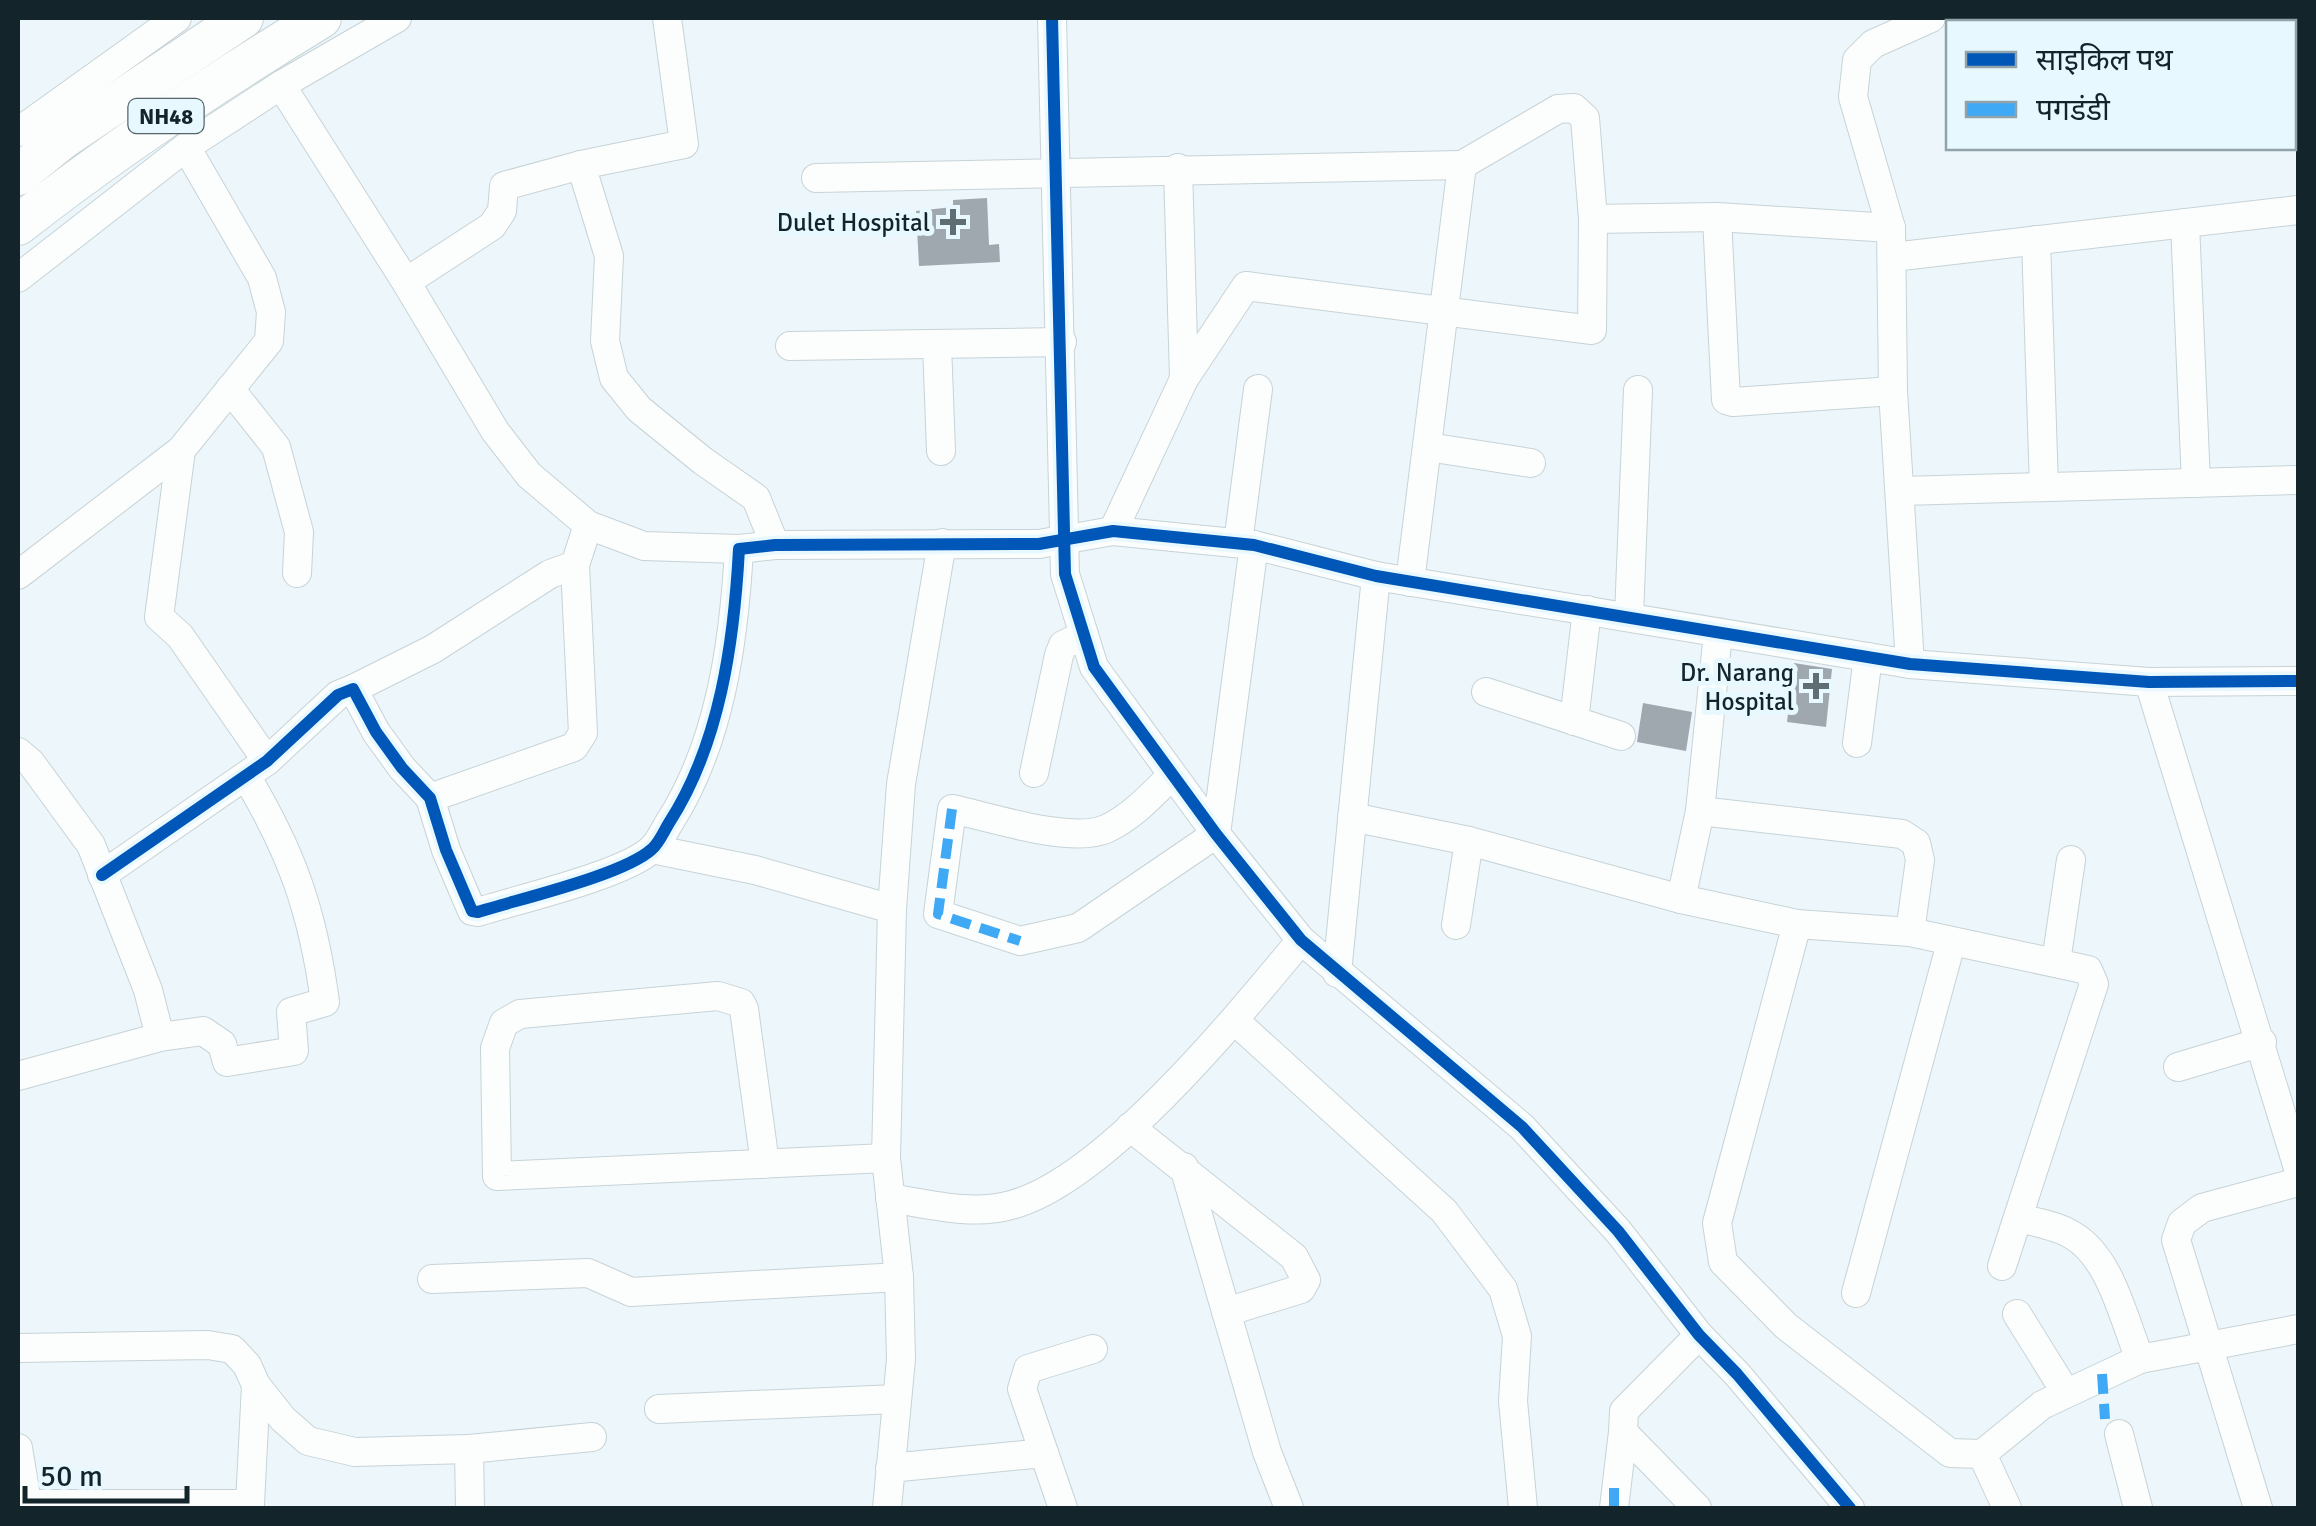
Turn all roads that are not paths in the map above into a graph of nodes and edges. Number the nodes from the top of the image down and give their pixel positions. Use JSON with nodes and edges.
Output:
{"nodes":[{"id":1,"x":177,"y":18,"type":"edge"},
{"id":2,"x":243,"y":18,"type":"edge"},
{"id":3,"x":321,"y":18,"type":"edge"},
{"id":4,"x":396,"y":18,"type":"edge"},
{"id":5,"x":667,"y":18,"type":"edge"},
{"id":6,"x":1052,"y":18,"type":"edge"},
{"id":7,"x":1931,"y":18,"type":"edge"},
{"id":8,"x":281,"y":85,"type":"junction"},
{"id":9,"x":18,"y":132,"type":"edge"},
{"id":10,"x":186,"y":147,"type":"junction"},
{"id":11,"x":581,"y":165,"type":"junction"},
{"id":12,"x":1462,"y":165,"type":"junction"},
{"id":13,"x":1178,"y":168,"type":"junction"},
{"id":14,"x":1054,"y":171,"type":"junction"},
{"id":15,"x":18,"y":176,"type":"edge"},
{"id":16,"x":816,"y":178,"type":"dead end"},
{"id":17,"x":2298,"y":210,"type":"edge"},
{"id":18,"x":1717,"y":218,"type":"junction"},
{"id":19,"x":1593,"y":219,"type":"junction"},
{"id":20,"x":2186,"y":223,"type":"junction"},
{"id":21,"x":18,"y":225,"type":"edge"},
{"id":22,"x":1891,"y":228,"type":"junction"},
{"id":23,"x":2036,"y":240,"type":"junction"},
{"id":24,"x":1892,"y":257,"type":"junction"},
{"id":25,"x":18,"y":278,"type":"edge"},
{"id":26,"x":406,"y":282,"type":"junction"},
{"id":27,"x":1442,"y":312,"type":"junction"},
{"id":28,"x":1062,"y":342,"type":"junction"},
{"id":29,"x":937,"y":344,"type":"junction"},
{"id":30,"x":790,"y":346,"type":"dead end"},
{"id":31,"x":1184,"y":379,"type":"junction"},
{"id":32,"x":1258,"y":388,"type":"dead end"},
{"id":33,"x":230,"y":389,"type":"junction"},
{"id":34,"x":1638,"y":390,"type":"dead end"},
{"id":35,"x":1893,"y":391,"type":"junction"},
{"id":36,"x":1428,"y":447,"type":"junction"},
{"id":37,"x":181,"y":450,"type":"junction"},
{"id":38,"x":941,"y":451,"type":"dead end"},
{"id":39,"x":1530,"y":463,"type":"dead end"},
{"id":40,"x":2298,"y":480,"type":"edge"},
{"id":41,"x":2196,"y":483,"type":"junction"},
{"id":42,"x":2044,"y":488,"type":"junction"},
{"id":43,"x":1902,"y":491,"type":"junction"},
{"id":44,"x":588,"y":524,"type":"junction"},
{"id":45,"x":1113,"y":531,"type":"junction"},
{"id":46,"x":1066,"y":538,"type":"junction"},
{"id":47,"x":942,"y":543,"type":"junction"},
{"id":48,"x":1246,"y":544,"type":"junction"},
{"id":49,"x":775,"y":546,"type":"junction"},
{"id":50,"x":739,"y":550,"type":"junction"},
{"id":51,"x":575,"y":565,"type":"junction"},
{"id":52,"x":297,"y":574,"type":"dead end"},
{"id":53,"x":18,"y":575,"type":"edge"},
{"id":54,"x":1376,"y":576,"type":"junction"},
{"id":55,"x":1410,"y":582,"type":"junction"},
{"id":56,"x":1586,"y":610,"type":"junction"},
{"id":57,"x":1630,"y":616,"type":"junction"},
{"id":58,"x":1718,"y":633,"type":"junction"},
{"id":59,"x":1084,"y":635,"type":"junction"},
{"id":60,"x":1868,"y":657,"type":"junction"},
{"id":61,"x":1910,"y":664,"type":"junction"},
{"id":62,"x":2149,"y":682,"type":"junction"},
{"id":63,"x":2297,"y":685,"type":"edge"},
{"id":64,"x":353,"y":689,"type":"junction"},
{"id":65,"x":1486,"y":692,"type":"dead end"},
{"id":66,"x":1574,"y":721,"type":"junction"},
{"id":67,"x":1621,"y":736,"type":"dead end"},
{"id":68,"x":1857,"y":743,"type":"dead end"},
{"id":69,"x":18,"y":752,"type":"edge"},
{"id":70,"x":257,"y":768,"type":"junction"},
{"id":71,"x":1034,"y":772,"type":"dead end"},
{"id":72,"x":1172,"y":775,"type":"junction"},
{"id":73,"x":430,"y":798,"type":"junction"},
{"id":74,"x":1700,"y":810,"type":"junction"},
{"id":75,"x":1352,"y":817,"type":"junction"},
{"id":76,"x":1216,"y":834,"type":"junction"},
{"id":77,"x":1469,"y":841,"type":"junction"},
{"id":78,"x":652,"y":848,"type":"junction"},
{"id":79,"x":2071,"y":860,"type":"dead end"},
{"id":80,"x":102,"y":875,"type":"junction"},
{"id":81,"x":1681,"y":899,"type":"junction"},
{"id":82,"x":892,"y":909,"type":"junction"},
{"id":83,"x":1796,"y":924,"type":"junction"},
{"id":84,"x":1456,"y":925,"type":"dead end"},
{"id":85,"x":1910,"y":932,"type":"junction"},
{"id":86,"x":1301,"y":940,"type":"junction"},
{"id":87,"x":1950,"y":943,"type":"junction"},
{"id":88,"x":2056,"y":962,"type":"junction"},
{"id":89,"x":1337,"y":972,"type":"junction"},
{"id":90,"x":1234,"y":1020,"type":"junction"},
{"id":91,"x":160,"y":1037,"type":"junction"},
{"id":92,"x":2262,"y":1042,"type":"junction"},
{"id":93,"x":2178,"y":1067,"type":"dead end"},
{"id":94,"x":18,"y":1076,"type":"edge"},
{"id":95,"x":1130,"y":1128,"type":"junction"},
{"id":96,"x":886,"y":1158,"type":"junction"},
{"id":97,"x":765,"y":1164,"type":"junction"},
{"id":98,"x":1184,"y":1167,"type":"junction"},
{"id":99,"x":2298,"y":1168,"type":"edge"},
{"id":100,"x":2298,"y":1182,"type":"edge"},
{"id":101,"x":890,"y":1198,"type":"junction"},
{"id":102,"x":2019,"y":1218,"type":"junction"},
{"id":103,"x":2002,"y":1266,"type":"dead end"},
{"id":104,"x":899,"y":1277,"type":"junction"},
{"id":105,"x":432,"y":1280,"type":"dead end"},
{"id":106,"x":1856,"y":1294,"type":"dead end"},
{"id":107,"x":1226,"y":1312,"type":"junction"},
{"id":108,"x":2017,"y":1314,"type":"dead end"},
{"id":109,"x":2298,"y":1329,"type":"edge"},
{"id":110,"x":1699,"y":1335,"type":"junction"},
{"id":111,"x":2211,"y":1346,"type":"junction"},
{"id":112,"x":18,"y":1348,"type":"edge"},
{"id":113,"x":1094,"y":1349,"type":"dead end"},
{"id":114,"x":2140,"y":1359,"type":"junction"},
{"id":115,"x":256,"y":1385,"type":"junction"},
{"id":116,"x":2066,"y":1393,"type":"junction"},
{"id":117,"x":898,"y":1399,"type":"junction"},
{"id":118,"x":660,"y":1409,"type":"dead end"},
{"id":119,"x":1623,"y":1432,"type":"junction"},
{"id":120,"x":2119,"y":1434,"type":"dead end"},
{"id":121,"x":592,"y":1438,"type":"dead end"},
{"id":122,"x":18,"y":1448,"type":"edge"},
{"id":123,"x":468,"y":1448,"type":"junction"},
{"id":124,"x":1044,"y":1452,"type":"junction"},
{"id":125,"x":1982,"y":1454,"type":"junction"},
{"id":126,"x":890,"y":1468,"type":"junction"},
{"id":127,"x":24,"y":1506,"type":"edge"},
{"id":128,"x":250,"y":1506,"type":"edge"},
{"id":129,"x":470,"y":1508,"type":"edge"},
{"id":130,"x":886,"y":1508,"type":"edge"},
{"id":131,"x":1063,"y":1508,"type":"edge"},
{"id":132,"x":1289,"y":1508,"type":"edge"},
{"id":133,"x":1524,"y":1508,"type":"edge"},
{"id":134,"x":1614,"y":1508,"type":"edge"},
{"id":135,"x":1697,"y":1508,"type":"edge"},
{"id":136,"x":1850,"y":1508,"type":"edge"},
{"id":137,"x":2007,"y":1508,"type":"edge"},
{"id":138,"x":2138,"y":1508,"type":"edge"},
{"id":139,"x":2258,"y":1508,"type":"edge"}],
"edges":[{"from":1,"to":9,"type":"street"},
{"from":2,"to":15,"type":"highway","number":"NH48"},
{"from":3,"to":21,"type":"highway","number":"NH48"},
{"from":4,"to":8,"type":"street"},
{"from":5,"to":11,"type":"street"},
{"from":6,"to":14,"type":"street"},
{"from":7,"to":22,"type":"street"},
{"from":8,"to":10,"type":"street"},
{"from":8,"to":26,"type":"street"},
{"from":10,"to":25,"type":"street"},
{"from":10,"to":33,"type":"street"},
{"from":11,"to":26,"type":"street"},
{"from":11,"to":49,"type":"street"},
{"from":12,"to":13,"type":"street"},
{"from":12,"to":19,"type":"street"},
{"from":12,"to":27,"type":"street"},
{"from":13,"to":14,"type":"street"},
{"from":13,"to":31,"type":"street"},
{"from":14,"to":16,"type":"street"},
{"from":14,"to":28,"type":"street"},
{"from":17,"to":20,"type":"street"},
{"from":18,"to":19,"type":"street"},
{"from":18,"to":22,"type":"street"},
{"from":18,"to":35,"type":"street"},
{"from":19,"to":27,"type":"street"},
{"from":20,"to":23,"type":"street"},
{"from":20,"to":41,"type":"street"},
{"from":22,"to":24,"type":"street"},
{"from":23,"to":24,"type":"street"},
{"from":23,"to":42,"type":"street"},
{"from":24,"to":35,"type":"street"},
{"from":26,"to":44,"type":"street"},
{"from":27,"to":31,"type":"street"},
{"from":27,"to":36,"type":"street"},
{"from":28,"to":29,"type":"street"},
{"from":28,"to":46,"type":"street"},
{"from":29,"to":30,"type":"street"},
{"from":29,"to":38,"type":"street"},
{"from":31,"to":45,"type":"street"},
{"from":32,"to":48,"type":"street"},
{"from":33,"to":37,"type":"street"},
{"from":33,"to":52,"type":"street"},
{"from":34,"to":57,"type":"street"},
{"from":35,"to":43,"type":"street"},
{"from":36,"to":39,"type":"street"},
{"from":36,"to":55,"type":"street"},
{"from":37,"to":53,"type":"street"},
{"from":37,"to":70,"type":"street"},
{"from":40,"to":41,"type":"street"},
{"from":41,"to":42,"type":"street"},
{"from":42,"to":43,"type":"street"},
{"from":43,"to":61,"type":"street"},
{"from":44,"to":50,"type":"street"},
{"from":44,"to":51,"type":"street"},
{"from":45,"to":46,"type":"street"},
{"from":45,"to":48,"type":"street"},
{"from":46,"to":47,"type":"street"},
{"from":46,"to":59,"type":"street"},
{"from":47,"to":49,"type":"street"},
{"from":47,"to":82,"type":"street"},
{"from":48,"to":54,"type":"street"},
{"from":48,"to":76,"type":"street"},
{"from":49,"to":50,"type":"street"},
{"from":50,"to":78,"type":"street"},
{"from":51,"to":64,"type":"street"},
{"from":51,"to":73,"type":"street"},
{"from":54,"to":55,"type":"street"},
{"from":54,"to":75,"type":"street"},
{"from":55,"to":56,"type":"street"},
{"from":56,"to":57,"type":"street"},
{"from":56,"to":66,"type":"street"},
{"from":57,"to":58,"type":"street"},
{"from":58,"to":60,"type":"street"},
{"from":58,"to":74,"type":"street"},
{"from":59,"to":71,"type":"street"},
{"from":59,"to":72,"type":"street"},
{"from":60,"to":61,"type":"street"},
{"from":60,"to":68,"type":"street"},
{"from":61,"to":62,"type":"street"},
{"from":62,"to":63,"type":"street"},
{"from":62,"to":92,"type":"street"},
{"from":64,"to":70,"type":"street"},
{"from":64,"to":73,"type":"street"},
{"from":65,"to":66,"type":"street"},
{"from":66,"to":67,"type":"street"},
{"from":69,"to":80,"type":"street"},
{"from":70,"to":80,"type":"street"},
{"from":70,"to":91,"type":"street"},
{"from":72,"to":76,"type":"street"},
{"from":72,"to":76,"type":"street"},
{"from":73,"to":78,"type":"street"},
{"from":74,"to":81,"type":"street"},
{"from":74,"to":85,"type":"street"},
{"from":75,"to":77,"type":"street"},
{"from":75,"to":89,"type":"street"},
{"from":76,"to":86,"type":"street"},
{"from":77,"to":81,"type":"street"},
{"from":77,"to":84,"type":"street"},
{"from":78,"to":82,"type":"street"},
{"from":79,"to":88,"type":"street"},
{"from":80,"to":91,"type":"street"},
{"from":81,"to":83,"type":"street"},
{"from":82,"to":96,"type":"street"},
{"from":83,"to":85,"type":"street"},
{"from":83,"to":125,"type":"street"},
{"from":85,"to":87,"type":"street"},
{"from":86,"to":89,"type":"street"},
{"from":86,"to":90,"type":"street"},
{"from":87,"to":88,"type":"street"},
{"from":87,"to":106,"type":"street"},
{"from":88,"to":102,"type":"street"},
{"from":89,"to":110,"type":"street"},
{"from":90,"to":95,"type":"street"},
{"from":90,"to":133,"type":"street"},
{"from":91,"to":94,"type":"street"},
{"from":92,"to":93,"type":"street"},
{"from":92,"to":99,"type":"street"},
{"from":95,"to":98,"type":"street"},
{"from":95,"to":101,"type":"street"},
{"from":96,"to":97,"type":"street"},
{"from":96,"to":101,"type":"street"},
{"from":97,"to":97,"type":"street"},
{"from":98,"to":107,"type":"street"},
{"from":98,"to":107,"type":"street"},
{"from":100,"to":111,"type":"street"},
{"from":101,"to":104,"type":"street"},
{"from":102,"to":103,"type":"street"},
{"from":102,"to":114,"type":"street"},
{"from":104,"to":105,"type":"street"},
{"from":104,"to":117,"type":"street"},
{"from":107,"to":132,"type":"street"},
{"from":108,"to":116,"type":"street"},
{"from":109,"to":111,"type":"street"},
{"from":110,"to":119,"type":"street"},
{"from":110,"to":136,"type":"street"},
{"from":111,"to":114,"type":"street"},
{"from":111,"to":139,"type":"street"},
{"from":112,"to":115,"type":"street"},
{"from":113,"to":124,"type":"street"},
{"from":114,"to":116,"type":"street"},
{"from":115,"to":123,"type":"street"},
{"from":115,"to":128,"type":"street"},
{"from":116,"to":125,"type":"street"},
{"from":117,"to":118,"type":"street"},
{"from":117,"to":126,"type":"street"},
{"from":119,"to":134,"type":"street"},
{"from":119,"to":135,"type":"street"},
{"from":120,"to":138,"type":"street"},
{"from":121,"to":123,"type":"street"},
{"from":122,"to":127,"type":"street"},
{"from":123,"to":129,"type":"street"},
{"from":124,"to":126,"type":"street"},
{"from":124,"to":131,"type":"street"},
{"from":125,"to":137,"type":"street"},
{"from":126,"to":130,"type":"street"},
{"from":127,"to":128,"type":"street"}]}
